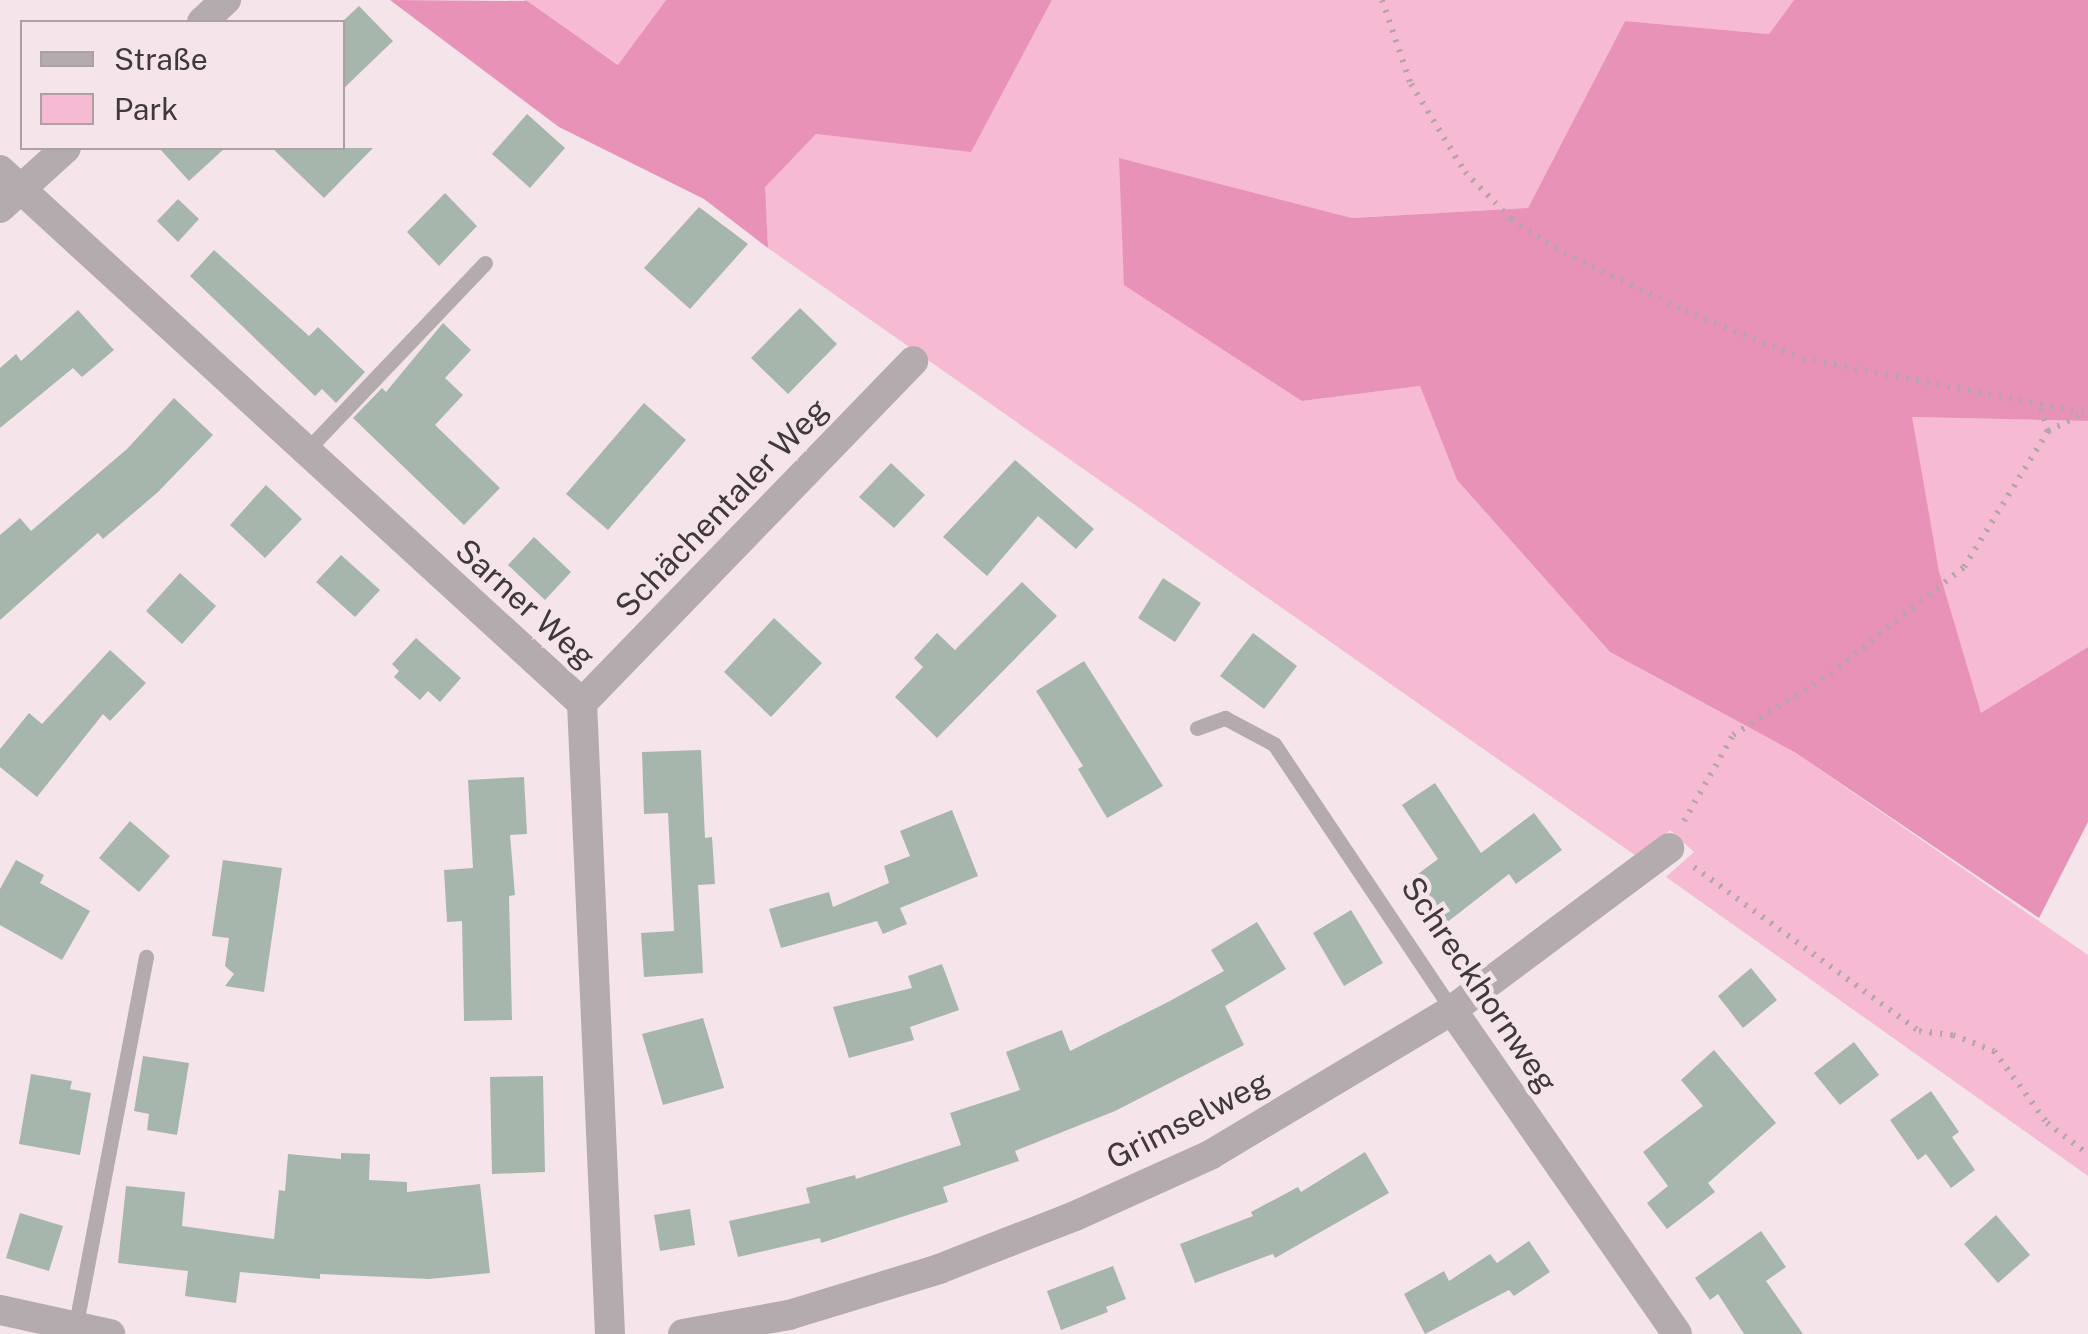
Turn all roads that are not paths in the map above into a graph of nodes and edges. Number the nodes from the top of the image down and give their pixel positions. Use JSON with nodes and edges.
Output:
{"nodes":[{"id":1,"x":63,"y":150,"type":"edge"},
{"id":2,"x":7,"y":189,"type":"edge"},
{"id":3,"x":485,"y":264,"type":"dead end"},
{"id":4,"x":913,"y":361,"type":"dead end"},
{"id":5,"x":305,"y":452,"type":"junction"},
{"id":6,"x":582,"y":703,"type":"junction"},
{"id":7,"x":1197,"y":728,"type":"dead end"},
{"id":8,"x":1669,"y":848,"type":"road end"},
{"id":9,"x":146,"y":957,"type":"dead end"},
{"id":10,"x":1452,"y":1010,"type":"junction"},
{"id":11,"x":0,"y":1310,"type":"edge"},
{"id":12,"x":76,"y":1329,"type":"junction"},
{"id":13,"x":110,"y":1334,"type":"edge"},
{"id":14,"x":610,"y":1334,"type":"edge"},
{"id":15,"x":682,"y":1334,"type":"edge"},
{"id":16,"x":1677,"y":1334,"type":"edge"}],
"edges":[{"from":1,"to":2,"type":"street"},
{"from":2,"to":5,"type":"street","name":"Sarner Weg"},
{"from":3,"to":5,"type":"lane"},
{"from":4,"to":6,"type":"street","name":"Schächentaler Weg"},
{"from":5,"to":6,"type":"street","name":"Sarner Weg"},
{"from":6,"to":14,"type":"street","name":"Sarner Weg"},
{"from":7,"to":10,"type":"lane","name":"Schreckhornweg"},
{"from":8,"to":10,"type":"street","name":"Grimselweg"},
{"from":9,"to":12,"type":"lane"},
{"from":10,"to":15,"type":"street","name":"Grimselweg"},
{"from":10,"to":16,"type":"street","name":"Schreckhornweg"},
{"from":11,"to":12,"type":"street"},
{"from":12,"to":13,"type":"street"}]}
